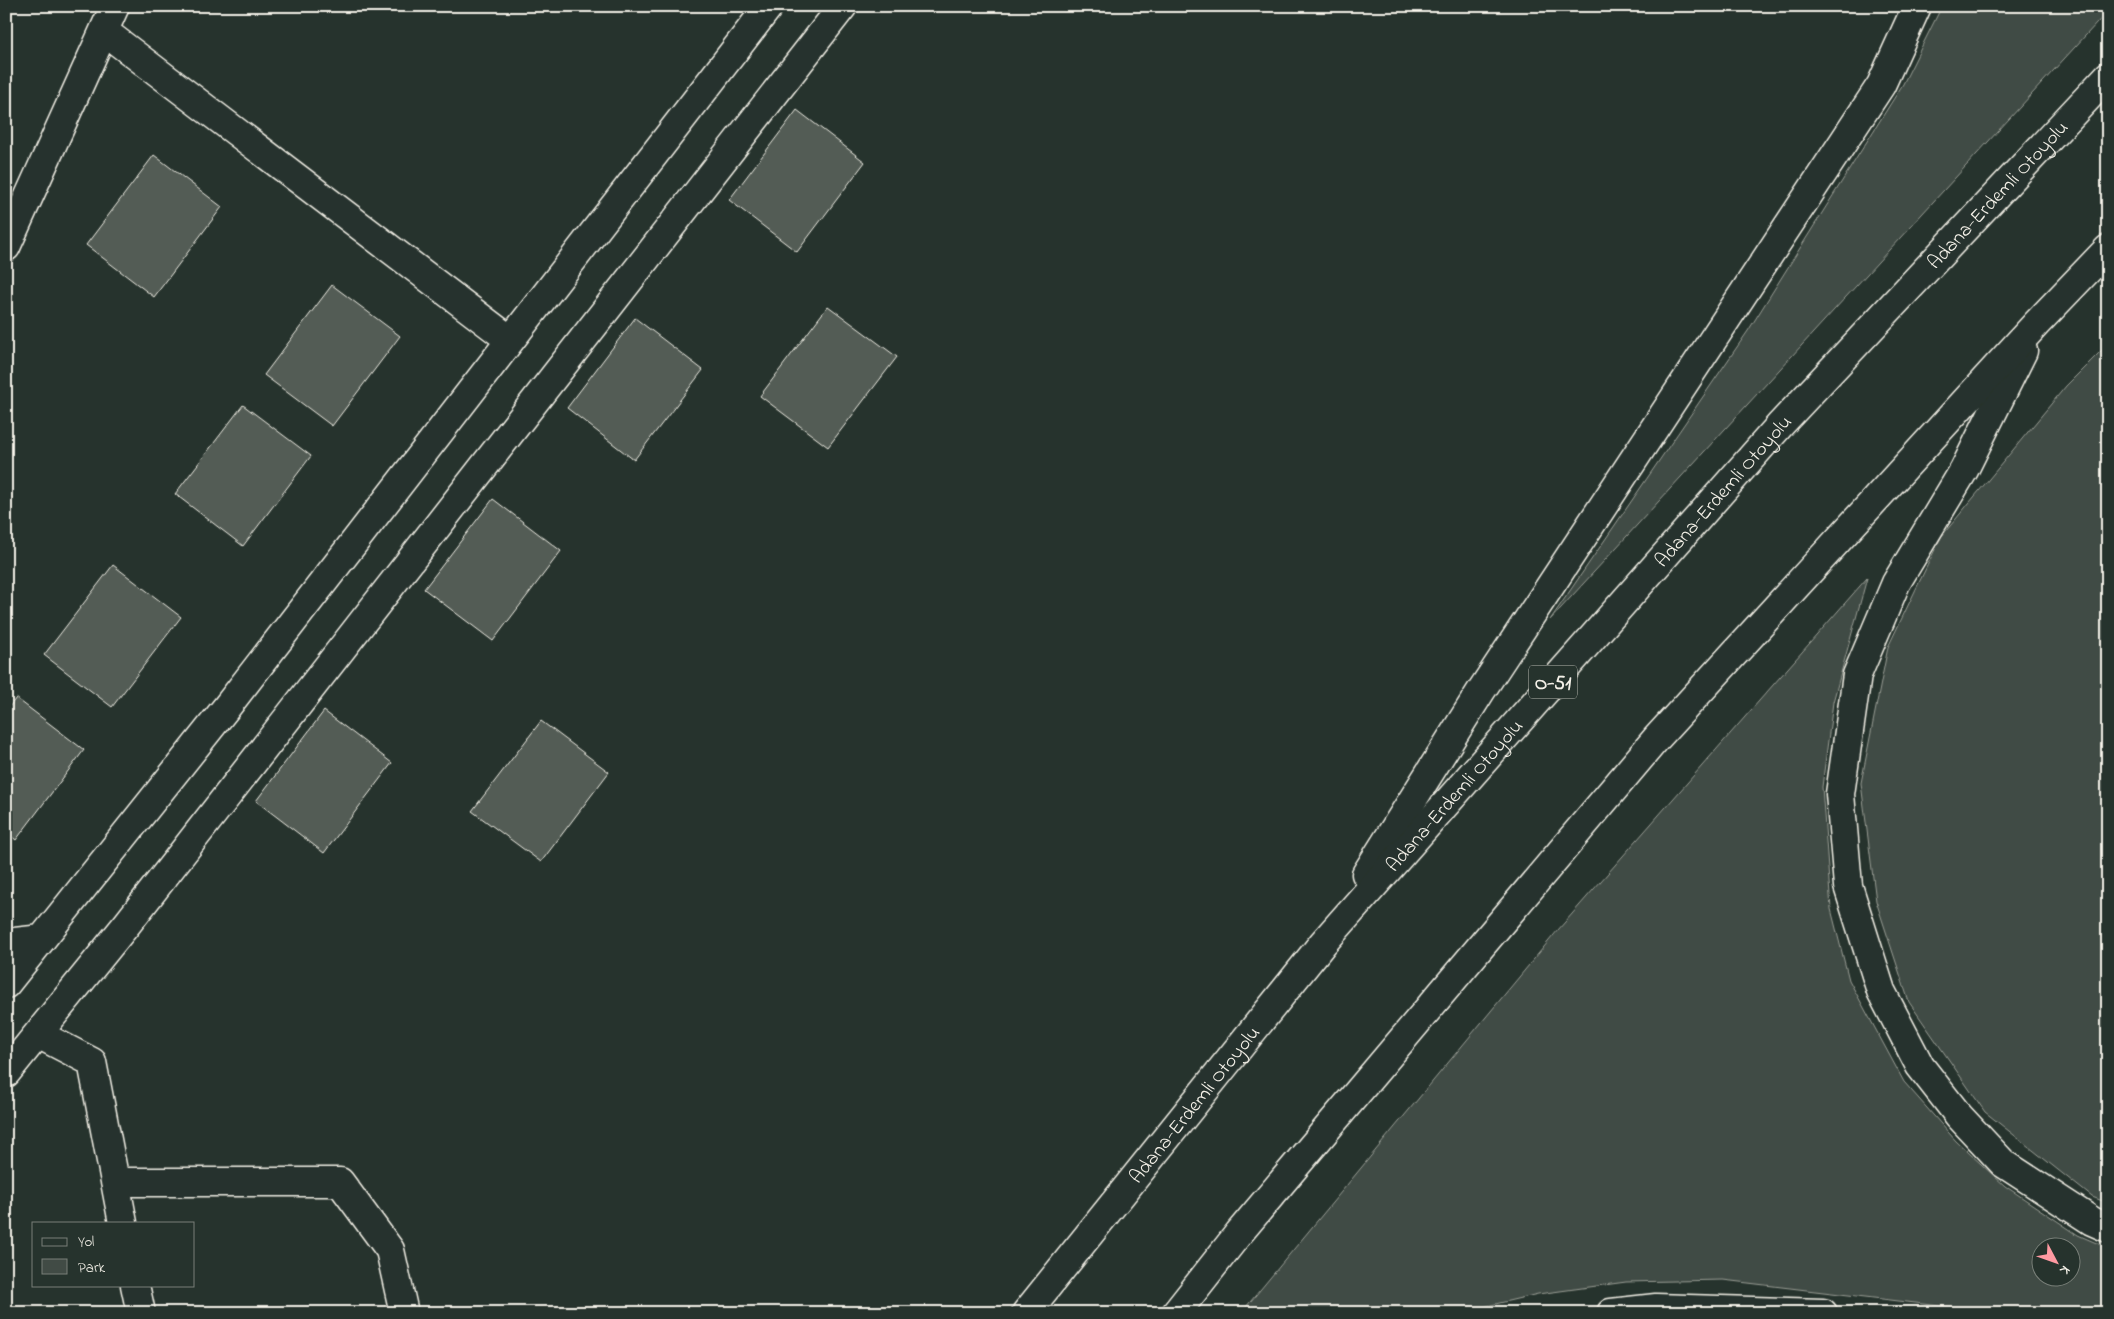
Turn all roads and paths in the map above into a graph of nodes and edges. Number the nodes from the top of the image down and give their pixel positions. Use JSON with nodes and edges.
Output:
{"nodes":[{"id":1,"x":115,"y":6,"type":"edge"},
{"id":2,"x":769,"y":6,"type":"edge"},
{"id":3,"x":843,"y":6,"type":"edge"},
{"id":4,"x":1917,"y":6,"type":"edge"},
{"id":5,"x":105,"y":32,"type":"junction"},
{"id":6,"x":2108,"y":76,"type":"edge"},
{"id":7,"x":6,"y":247,"type":"edge"},
{"id":8,"x":2108,"y":249,"type":"edge"},
{"id":9,"x":2037,"y":323,"type":"junction"},
{"id":10,"x":510,"y":340,"type":"junction"},
{"id":11,"x":42,"y":939,"type":"junction"},
{"id":12,"x":6,"y":943,"type":"edge"},
{"id":13,"x":1323,"y":943,"type":"junction"},
{"id":14,"x":6,"y":984,"type":"edge"},
{"id":15,"x":38,"y":1034,"type":"junction"},
{"id":16,"x":6,"y":1073,"type":"edge"},
{"id":17,"x":115,"y":1182,"type":"junction"},
{"id":18,"x":123,"y":1222,"type":"edge"},
{"id":19,"x":2108,"y":1228,"type":"edge"},
{"id":20,"x":136,"y":1286,"type":"edge"},
{"id":21,"x":141,"y":1313,"type":"edge"},
{"id":22,"x":404,"y":1313,"type":"edge"},
{"id":23,"x":1026,"y":1313,"type":"edge"},
{"id":24,"x":1176,"y":1313,"type":"edge"},
{"id":25,"x":1611,"y":1313,"type":"edge"},
{"id":26,"x":1823,"y":1313,"type":"edge"}],
"edges":[{"from":1,"to":5,"type":"main road"},
{"from":2,"to":10,"type":"main road"},
{"from":3,"to":15,"type":"main road"},
{"from":4,"to":13,"type":"main road"},
{"from":5,"to":7,"type":"main road"},
{"from":5,"to":10,"type":"main road"},
{"from":6,"to":13,"type":"main road","name":"Adana-Erdemli Otoyolu","number":"O-51"},
{"from":8,"to":9,"type":"main road"},
{"from":9,"to":19,"type":"main road"},
{"from":9,"to":24,"type":"main road"},
{"from":10,"to":11,"type":"main road"},
{"from":11,"to":12,"type":"main road"},
{"from":11,"to":14,"type":"main road"},
{"from":13,"to":23,"type":"main road","name":"Adana-Erdemli Otoyolu","number":"O-51"},
{"from":15,"to":16,"type":"main road"},
{"from":15,"to":17,"type":"main road"},
{"from":17,"to":18,"type":"main road"},
{"from":17,"to":22,"type":"main road"},
{"from":20,"to":21,"type":"main road"},
{"from":25,"to":26,"type":"main road"}]}
